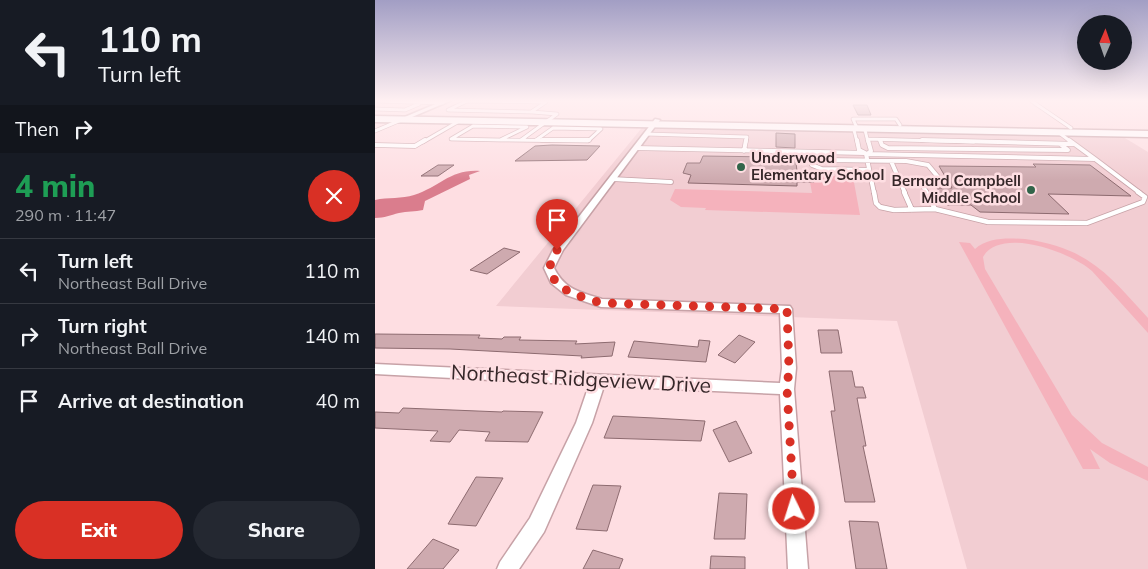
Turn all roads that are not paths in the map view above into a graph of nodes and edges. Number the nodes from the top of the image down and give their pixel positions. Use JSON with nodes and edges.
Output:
{"nodes":[{"id":1,"x":856,"y":126,"type":"edge"},
{"id":2,"x":450,"y":127,"type":"edge"},
{"id":3,"x":472,"y":127,"type":"edge"},
{"id":4,"x":503,"y":127,"type":"edge"},
{"id":5,"x":541,"y":127,"type":"edge"},
{"id":6,"x":652,"y":127,"type":"edge"},
{"id":7,"x":857,"y":127,"type":"edge"},
{"id":8,"x":875,"y":127,"type":"edge"},
{"id":9,"x":989,"y":127,"type":"edge"},
{"id":10,"x":1071,"y":128,"type":"joint"},
{"id":11,"x":1148,"y":130,"type":"edge"},
{"id":12,"x":1059,"y":132,"type":"junction"},
{"id":13,"x":646,"y":134,"type":"junction"},
{"id":14,"x":1148,"y":134,"type":"edge"},
{"id":15,"x":867,"y":139,"type":"junction"},
{"id":16,"x":500,"y":140,"type":"junction"},
{"id":17,"x":521,"y":140,"type":"junction"},
{"id":18,"x":536,"y":140,"type":"junction"},
{"id":19,"x":879,"y":140,"type":"junction"},
{"id":20,"x":972,"y":142,"type":"junction"},
{"id":21,"x":1059,"y":143,"type":"junction"},
{"id":22,"x":1074,"y":144,"type":"junction"},
{"id":23,"x":375,"y":145,"type":"edge"},
{"id":24,"x":636,"y":148,"type":"junction"},
{"id":25,"x":979,"y":149,"type":"junction"},
{"id":26,"x":744,"y":151,"type":"junction"},
{"id":27,"x":866,"y":154,"type":"junction"},
{"id":28,"x":985,"y":157,"type":"junction"},
{"id":29,"x":1095,"y":159,"type":"junction"},
{"id":30,"x":894,"y":161,"type":"junction"},
{"id":31,"x":867,"y":162,"type":"junction"},
{"id":32,"x":869,"y":170,"type":"junction"},
{"id":33,"x":612,"y":179,"type":"junction"},
{"id":34,"x":671,"y":182,"type":"dead end"},
{"id":35,"x":935,"y":209,"type":"junction"},
{"id":36,"x":912,"y":210,"type":"junction"},
{"id":37,"x":375,"y":369,"type":"edge"},
{"id":38,"x":598,"y":381,"type":"junction"},
{"id":39,"x":787,"y":389,"type":"junction"},
{"id":40,"x":507,"y":569,"type":"edge"},
{"id":41,"x":798,"y":569,"type":"edge"}],
"edges":[{"from":1,"to":27,"type":"lane"},
{"from":2,"to":23,"type":"lane"},
{"from":3,"to":16,"type":"lane"},
{"from":4,"to":16,"type":"lane"},
{"from":5,"to":17,"type":"lane"},
{"from":6,"to":13,"type":"street"},
{"from":7,"to":15,"type":"lane"},
{"from":8,"to":12,"type":"main road"},
{"from":9,"to":10,"type":"main road"},
{"from":10,"to":11,"type":"main road"},
{"from":12,"to":14,"type":"main road"},
{"from":12,"to":22,"type":"lane"},
{"from":13,"to":24,"type":"street"},
{"from":13,"to":26,"type":"lane"},
{"from":15,"to":19,"type":"lane"},
{"from":15,"to":27,"type":"lane"},
{"from":16,"to":17,"type":"lane"},
{"from":17,"to":18,"type":"lane"},
{"from":18,"to":18,"type":"lane"},
{"from":19,"to":20,"type":"lane"},
{"from":19,"to":25,"type":"lane"},
{"from":20,"to":21,"type":"lane"},
{"from":20,"to":25,"type":"lane"},
{"from":21,"to":22,"type":"lane"},
{"from":21,"to":25,"type":"lane"},
{"from":22,"to":29,"type":"lane"},
{"from":24,"to":26,"type":"lane"},
{"from":24,"to":33,"type":"street"},
{"from":25,"to":28,"type":"lane"},
{"from":26,"to":27,"type":"lane"},
{"from":27,"to":28,"type":"lane"},
{"from":27,"to":31,"type":"lane"},
{"from":28,"to":29,"type":"lane"},
{"from":29,"to":35,"type":"lane"},
{"from":30,"to":31,"type":"lane"},
{"from":30,"to":35,"type":"lane"},
{"from":30,"to":36,"type":"lane"},
{"from":31,"to":32,"type":"lane"},
{"from":31,"to":32,"type":"lane"},
{"from":32,"to":36,"type":"lane"},
{"from":33,"to":34,"type":"lane"},
{"from":33,"to":39,"type":"street"},
{"from":35,"to":36,"type":"lane"},
{"from":37,"to":38,"type":"street","name":"Northeast Ridgeview Drive"},
{"from":38,"to":39,"type":"street","name":"Northeast Ridgeview Drive"},
{"from":38,"to":40,"type":"street"},
{"from":39,"to":41,"type":"street"}]}
